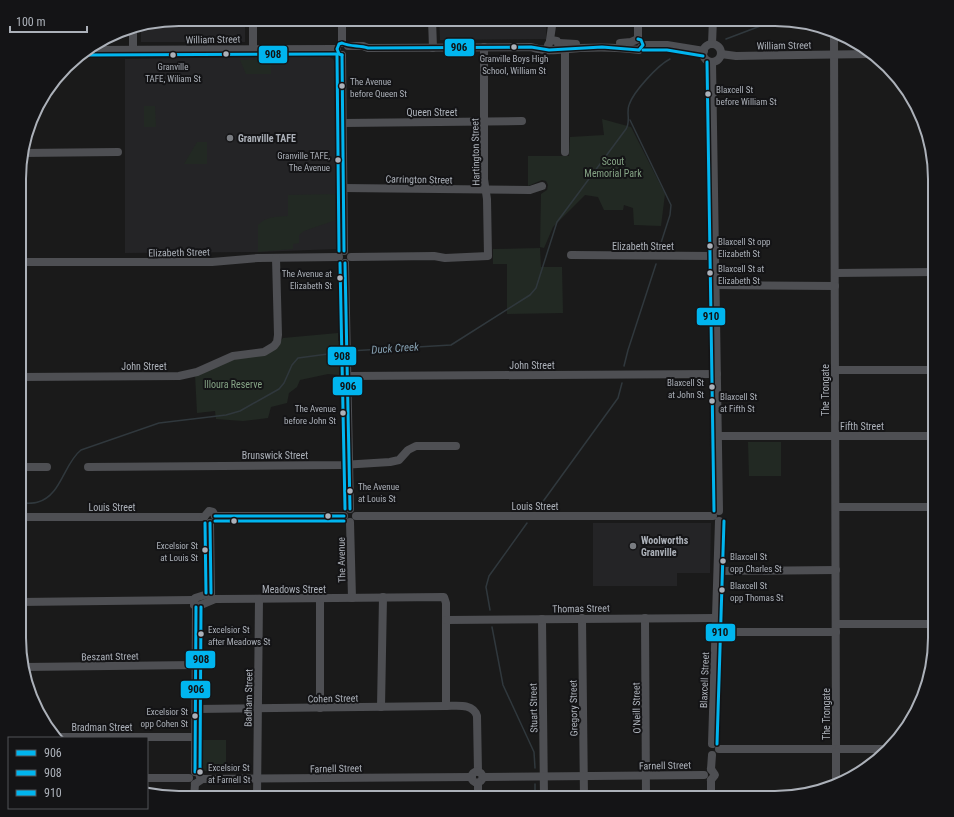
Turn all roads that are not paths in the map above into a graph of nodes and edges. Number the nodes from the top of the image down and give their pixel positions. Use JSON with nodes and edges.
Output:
{"nodes":[{"id":1,"x":253,"y":26,"type":"edge"},
{"id":2,"x":342,"y":26,"type":"edge"},
{"id":3,"x":432,"y":26,"type":"edge"},
{"id":4,"x":553,"y":26,"type":"edge"},
{"id":5,"x":638,"y":26,"type":"edge"},
{"id":6,"x":713,"y":26,"type":"edge"},
{"id":7,"x":133,"y":33,"type":"edge"},
{"id":8,"x":834,"y":38,"type":"edge"},
{"id":9,"x":637,"y":44,"type":"junction"},
{"id":10,"x":712,"y":44,"type":"junction"},
{"id":11,"x":555,"y":45,"type":"junction"},
{"id":12,"x":484,"y":47,"type":"junction"},
{"id":13,"x":433,"y":48,"type":"junction"},
{"id":14,"x":253,"y":49,"type":"junction"},
{"id":15,"x":343,"y":49,"type":"junction"},
{"id":16,"x":97,"y":50,"type":"edge"},
{"id":17,"x":133,"y":50,"type":"junction"},
{"id":18,"x":704,"y":51,"type":"junction"},
{"id":19,"x":721,"y":54,"type":"junction"},
{"id":20,"x":834,"y":54,"type":"junction"},
{"id":21,"x":863,"y":54,"type":"edge"},
{"id":22,"x":712,"y":62,"type":"junction"},
{"id":23,"x":522,"y":121,"type":"dead end"},
{"id":24,"x":342,"y":122,"type":"junction"},
{"id":25,"x":484,"y":122,"type":"junction"},
{"id":26,"x":118,"y":152,"type":"dead end"},
{"id":27,"x":565,"y":152,"type":"dead end"},
{"id":28,"x":28,"y":153,"type":"edge"},
{"id":29,"x":542,"y":186,"type":"dead end"},
{"id":30,"x":343,"y":188,"type":"junction"},
{"id":31,"x":485,"y":190,"type":"junction"},
{"id":32,"x":571,"y":255,"type":"dead end"},
{"id":33,"x":488,"y":256,"type":"joint"},
{"id":34,"x":714,"y":256,"type":"junction"},
{"id":35,"x":345,"y":257,"type":"junction"},
{"id":36,"x":276,"y":258,"type":"junction"},
{"id":37,"x":26,"y":262,"type":"edge"},
{"id":38,"x":928,"y":272,"type":"edge"},
{"id":39,"x":835,"y":273,"type":"junction"},
{"id":40,"x":715,"y":285,"type":"junction"},
{"id":41,"x":835,"y":286,"type":"junction"},
{"id":42,"x":835,"y":370,"type":"junction"},
{"id":43,"x":928,"y":370,"type":"edge"},
{"id":44,"x":717,"y":374,"type":"junction"},
{"id":45,"x":347,"y":376,"type":"junction"},
{"id":46,"x":26,"y":377,"type":"edge"},
{"id":47,"x":718,"y":436,"type":"junction"},
{"id":48,"x":835,"y":436,"type":"junction"},
{"id":49,"x":928,"y":436,"type":"edge"},
{"id":50,"x":456,"y":446,"type":"dead end"},
{"id":51,"x":349,"y":464,"type":"junction"},
{"id":52,"x":26,"y":467,"type":"edge"},
{"id":53,"x":47,"y":467,"type":"dead end"},
{"id":54,"x":88,"y":467,"type":"dead end"},
{"id":55,"x":836,"y":507,"type":"junction"},
{"id":56,"x":928,"y":507,"type":"edge"},
{"id":57,"x":350,"y":509,"type":"junction"},
{"id":58,"x":344,"y":516,"type":"junction"},
{"id":59,"x":717,"y":516,"type":"junction"},
{"id":60,"x":26,"y":517,"type":"edge"},
{"id":61,"x":210,"y":519,"type":"junction"},
{"id":62,"x":353,"y":519,"type":"junction"},
{"id":63,"x":836,"y":570,"type":"junction"},
{"id":64,"x":718,"y":571,"type":"junction"},
{"id":65,"x":213,"y":596,"type":"junction"},
{"id":66,"x":383,"y":597,"type":"junction"},
{"id":67,"x":320,"y":598,"type":"junction"},
{"id":68,"x":352,"y":598,"type":"junction"},
{"id":69,"x":259,"y":599,"type":"junction"},
{"id":70,"x":26,"y":602,"type":"edge"},
{"id":71,"x":195,"y":604,"type":"junction"},
{"id":72,"x":542,"y":618,"type":"junction"},
{"id":73,"x":582,"y":618,"type":"junction"},
{"id":74,"x":645,"y":618,"type":"junction"},
{"id":75,"x":716,"y":618,"type":"junction"},
{"id":76,"x":446,"y":620,"type":"junction"},
{"id":77,"x":928,"y":624,"type":"edge"},
{"id":78,"x":836,"y":628,"type":"junction"},
{"id":79,"x":716,"y":632,"type":"junction"},
{"id":80,"x":196,"y":665,"type":"junction"},
{"id":81,"x":29,"y":667,"type":"edge"},
{"id":82,"x":446,"y":706,"type":"junction"},
{"id":83,"x":382,"y":707,"type":"junction"},
{"id":84,"x":320,"y":708,"type":"junction"},
{"id":85,"x":196,"y":709,"type":"junction"},
{"id":86,"x":258,"y":709,"type":"junction"},
{"id":87,"x":62,"y":737,"type":"edge"},
{"id":88,"x":148,"y":737,"type":"edge"},
{"id":89,"x":148,"y":737,"type":"edge"},
{"id":90,"x":195,"y":737,"type":"junction"},
{"id":91,"x":712,"y":744,"type":"junction"},
{"id":92,"x":719,"y":749,"type":"junction"},
{"id":93,"x":836,"y":749,"type":"junction"},
{"id":94,"x":880,"y":749,"type":"edge"},
{"id":95,"x":712,"y":755,"type":"junction"},
{"id":96,"x":709,"y":775,"type":"junction"},
{"id":97,"x":544,"y":776,"type":"junction"},
{"id":98,"x":584,"y":776,"type":"junction"},
{"id":99,"x":646,"y":776,"type":"junction"},
{"id":100,"x":478,"y":777,"type":"junction"},
{"id":101,"x":148,"y":778,"type":"edge"},
{"id":102,"x":195,"y":778,"type":"junction"},
{"id":103,"x":836,"y":778,"type":"edge"},
{"id":104,"x":257,"y":779,"type":"junction"},
{"id":105,"x":194,"y":791,"type":"edge"},
{"id":106,"x":257,"y":791,"type":"edge"},
{"id":107,"x":478,"y":791,"type":"edge"},
{"id":108,"x":544,"y":791,"type":"edge"},
{"id":109,"x":584,"y":791,"type":"edge"},
{"id":110,"x":646,"y":791,"type":"edge"},
{"id":111,"x":710,"y":791,"type":"edge"}],
"edges":[{"from":1,"to":14,"type":"street"},
{"from":2,"to":15,"type":"street"},
{"from":3,"to":13,"type":"street"},
{"from":4,"to":11,"type":"street"},
{"from":5,"to":9,"type":"street"},
{"from":6,"to":10,"type":"street"},
{"from":7,"to":17,"type":"street"},
{"from":8,"to":20,"type":"street","name":"The Trongate"},
{"from":9,"to":11,"type":"street","name":"William Street"},
{"from":9,"to":18,"type":"street","name":"William Street"},
{"from":10,"to":18,"type":"street"},
{"from":10,"to":19,"type":"street"},
{"from":11,"to":12,"type":"street","name":"William Street"},
{"from":11,"to":27,"type":"street"},
{"from":12,"to":13,"type":"street","name":"William Street"},
{"from":12,"to":25,"type":"street","name":"Hartington Street"},
{"from":13,"to":15,"type":"street","name":"William Street"},
{"from":14,"to":15,"type":"street","name":"William Street"},
{"from":14,"to":17,"type":"street","name":"William Street"},
{"from":15,"to":24,"type":"street"},
{"from":16,"to":17,"type":"street","name":"William Street"},
{"from":18,"to":22,"type":"street"},
{"from":19,"to":20,"type":"street","name":"William Street"},
{"from":19,"to":22,"type":"street"},
{"from":20,"to":21,"type":"street","name":"William Street"},
{"from":20,"to":39,"type":"street","name":"The Trongate"},
{"from":22,"to":34,"type":"street","name":"Blaxcell Street"},
{"from":23,"to":25,"type":"street","name":"Queen Street"},
{"from":24,"to":25,"type":"street","name":"Queen Street"},
{"from":24,"to":30,"type":"street"},
{"from":25,"to":31,"type":"street","name":"Hartington Street"},
{"from":26,"to":28,"type":"street"},
{"from":29,"to":31,"type":"street","name":"Carrington Street"},
{"from":30,"to":31,"type":"street","name":"Carrington Street"},
{"from":30,"to":35,"type":"street"},
{"from":31,"to":33,"type":"street","name":"Hartington Street"},
{"from":32,"to":34,"type":"street","name":"Elizabeth Street"},
{"from":33,"to":35,"type":"street","name":"Elizabeth Street"},
{"from":34,"to":40,"type":"street","name":"Blaxcell Street"},
{"from":35,"to":36,"type":"street","name":"Elizabeth Street"},
{"from":35,"to":45,"type":"street"},
{"from":36,"to":37,"type":"street","name":"Elizabeth Street"},
{"from":36,"to":46,"type":"street","name":"John Street"},
{"from":38,"to":39,"type":"street"},
{"from":39,"to":41,"type":"street","name":"The Trongate"},
{"from":40,"to":41,"type":"street"},
{"from":40,"to":44,"type":"street","name":"Blaxcell Street"},
{"from":41,"to":42,"type":"street","name":"The Trongate"},
{"from":42,"to":43,"type":"street"},
{"from":42,"to":48,"type":"street","name":"The Trongate"},
{"from":44,"to":45,"type":"street","name":"John Street"},
{"from":44,"to":47,"type":"street","name":"Blaxcell Street"},
{"from":45,"to":51,"type":"street"},
{"from":47,"to":48,"type":"street","name":"Fifth Street"},
{"from":47,"to":59,"type":"street","name":"Blaxcell Street"},
{"from":48,"to":49,"type":"street","name":"Fifth Street"},
{"from":48,"to":55,"type":"street","name":"The Trongate"},
{"from":50,"to":51,"type":"street","name":"Brunswick Street"},
{"from":51,"to":54,"type":"street","name":"Brunswick Street"},
{"from":51,"to":57,"type":"street"},
{"from":52,"to":53,"type":"street"},
{"from":55,"to":56,"type":"street"},
{"from":55,"to":63,"type":"street","name":"The Trongate"},
{"from":57,"to":58,"type":"street"},
{"from":57,"to":62,"type":"street"},
{"from":58,"to":61,"type":"street","name":"Louis Street"},
{"from":58,"to":62,"type":"street"},
{"from":59,"to":62,"type":"street","name":"Louis Street"},
{"from":59,"to":64,"type":"street","name":"Blaxcell Street"},
{"from":60,"to":61,"type":"street","name":"Louis Street"},
{"from":61,"to":65,"type":"street"},
{"from":62,"to":68,"type":"street","name":"The Avenue"},
{"from":63,"to":64,"type":"street"},
{"from":63,"to":78,"type":"street","name":"The Trongate"},
{"from":64,"to":75,"type":"street","name":"Blaxcell Street"},
{"from":65,"to":69,"type":"street","name":"Meadows Street"},
{"from":65,"to":71,"type":"street"},
{"from":66,"to":68,"type":"street","name":"Meadows Street"},
{"from":66,"to":76,"type":"street","name":"Meadows Street"},
{"from":66,"to":83,"type":"street"},
{"from":67,"to":68,"type":"street","name":"Meadows Street"},
{"from":67,"to":69,"type":"street","name":"Meadows Street"},
{"from":67,"to":84,"type":"street"},
{"from":69,"to":86,"type":"street","name":"Badham Street"},
{"from":70,"to":71,"type":"street"},
{"from":71,"to":80,"type":"street"},
{"from":72,"to":73,"type":"street","name":"Thomas Street"},
{"from":72,"to":76,"type":"street","name":"Thomas Street"},
{"from":72,"to":97,"type":"street","name":"Stuart Street"},
{"from":73,"to":74,"type":"street","name":"Thomas Street"},
{"from":73,"to":98,"type":"street","name":"Gregory Street"},
{"from":74,"to":75,"type":"street","name":"Thomas Street"},
{"from":74,"to":99,"type":"street","name":"O'Neill Street"},
{"from":75,"to":79,"type":"street","name":"Blaxcell Street"},
{"from":76,"to":82,"type":"street"},
{"from":77,"to":78,"type":"street"},
{"from":78,"to":79,"type":"street"},
{"from":78,"to":93,"type":"street","name":"The Trongate"},
{"from":79,"to":91,"type":"street","name":"Blaxcell Street"},
{"from":80,"to":81,"type":"street","name":"Beszant Street"},
{"from":80,"to":85,"type":"street"},
{"from":82,"to":83,"type":"street","name":"Cohen Street"},
{"from":82,"to":100,"type":"street","name":"Cohen Street"},
{"from":83,"to":84,"type":"street","name":"Cohen Street"},
{"from":84,"to":86,"type":"street","name":"Cohen Street"},
{"from":85,"to":86,"type":"street","name":"Cohen Street"},
{"from":85,"to":90,"type":"street"},
{"from":86,"to":104,"type":"street","name":"Badham Street"},
{"from":87,"to":88,"type":"street","name":"Bradman Street"},
{"from":89,"to":90,"type":"street","name":"Bradman Street"},
{"from":90,"to":102,"type":"street"},
{"from":91,"to":92,"type":"street"},
{"from":91,"to":95,"type":"street"},
{"from":92,"to":93,"type":"street"},
{"from":92,"to":95,"type":"street"},
{"from":93,"to":94,"type":"street"},
{"from":93,"to":103,"type":"street","name":"The Trongate"},
{"from":95,"to":96,"type":"street"},
{"from":96,"to":99,"type":"street","name":"Farnell Street"},
{"from":96,"to":111,"type":"street"},
{"from":97,"to":98,"type":"street","name":"Farnell Street"},
{"from":97,"to":100,"type":"street","name":"Farnell Street"},
{"from":97,"to":108,"type":"street","name":"Stuart Street"},
{"from":98,"to":99,"type":"street","name":"Farnell Street"},
{"from":98,"to":109,"type":"street","name":"Gregory Street"},
{"from":99,"to":110,"type":"street","name":"O'Neill Street"},
{"from":100,"to":104,"type":"street","name":"Farnell Street"},
{"from":100,"to":107,"type":"street"},
{"from":101,"to":102,"type":"street","name":"Farnell Street"},
{"from":102,"to":104,"type":"street","name":"Farnell Street"},
{"from":102,"to":105,"type":"street"},
{"from":104,"to":106,"type":"street","name":"Badham Street"}]}
